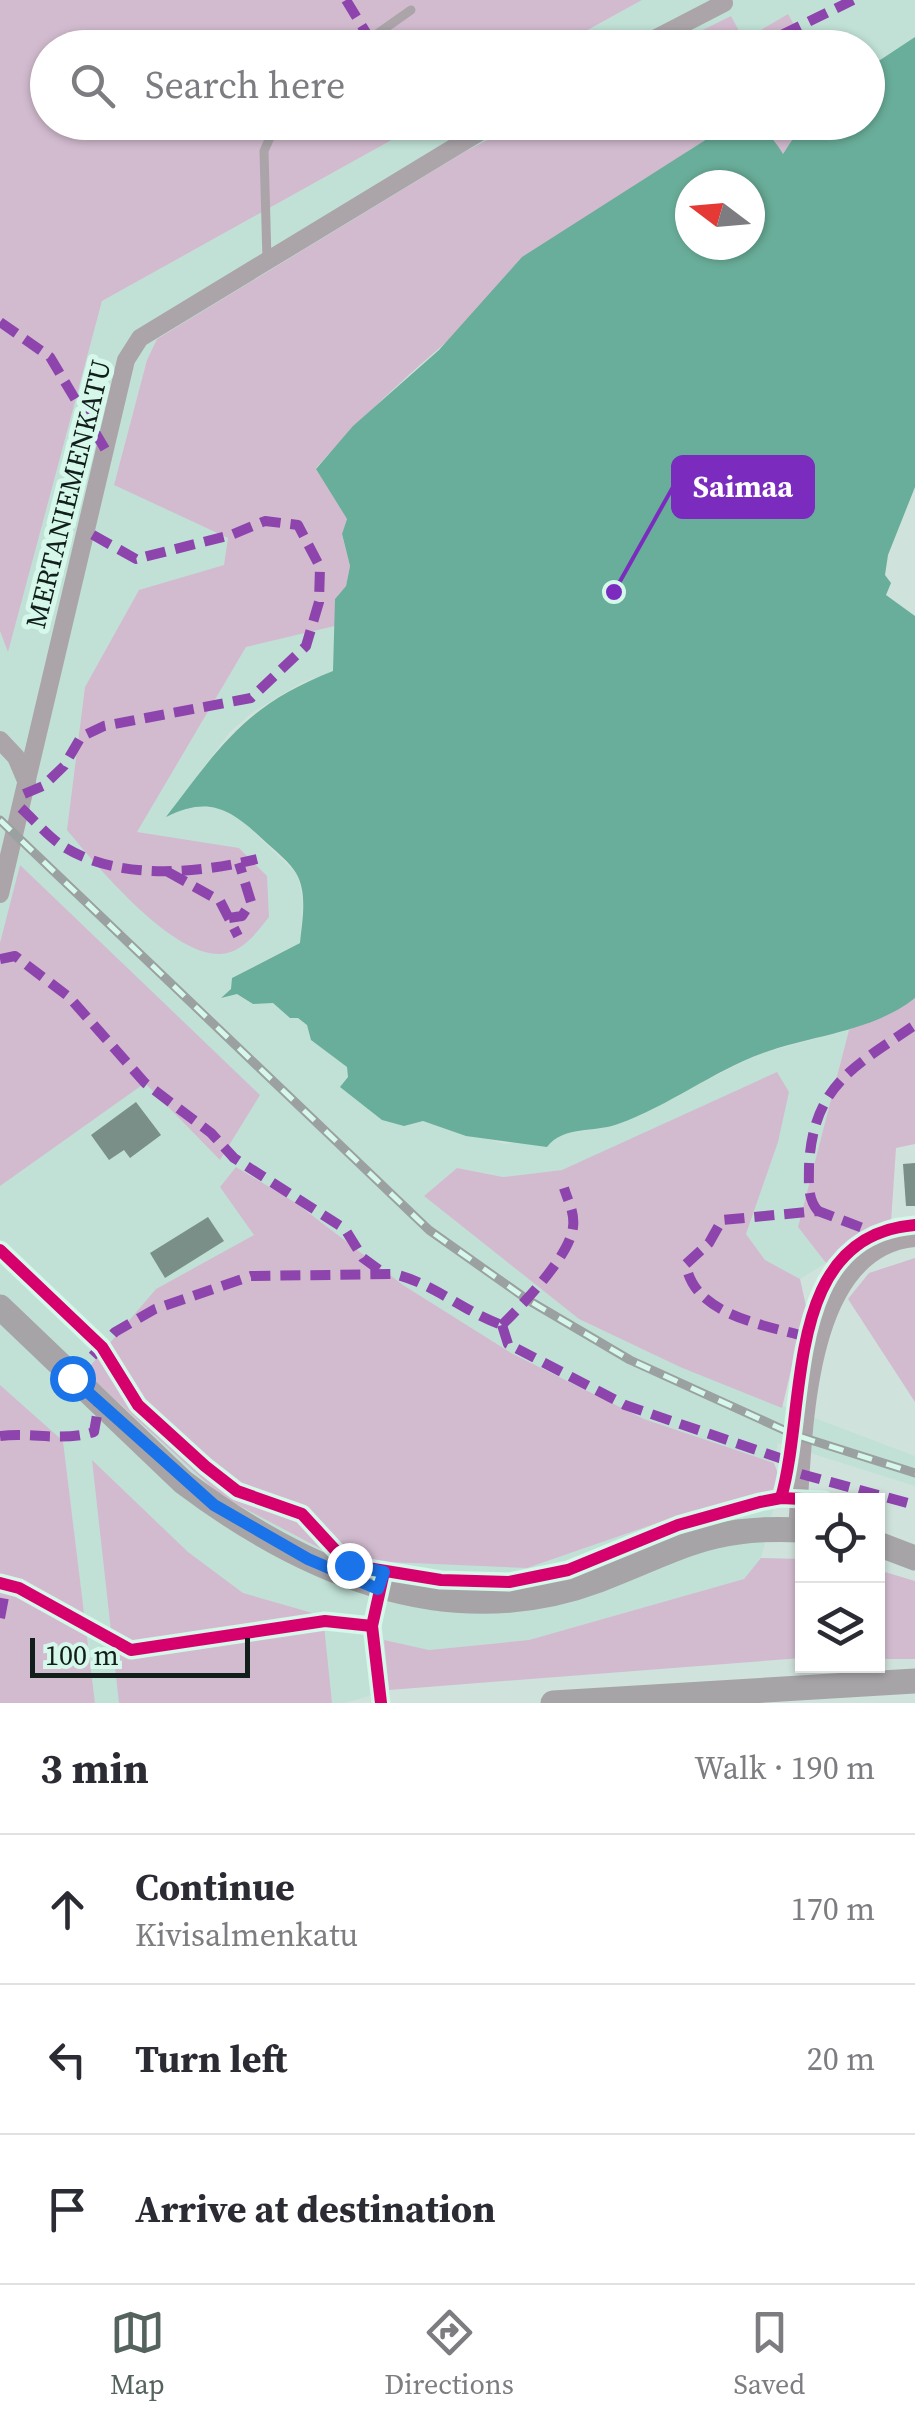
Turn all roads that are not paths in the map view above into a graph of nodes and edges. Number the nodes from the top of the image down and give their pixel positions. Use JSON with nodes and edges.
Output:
{"nodes":[{"id":1,"x":724,"y":3,"type":"dead end"},
{"id":2,"x":412,"y":10,"type":"dead end"},
{"id":3,"x":383,"y":30,"type":"edge"},
{"id":4,"x":672,"y":30,"type":"edge"},
{"id":5,"x":269,"y":140,"type":"edge"},
{"id":6,"x":466,"y":140,"type":"edge"},
{"id":7,"x":267,"y":260,"type":"junction"},
{"id":8,"x":0,"y":740,"type":"edge"},
{"id":9,"x":27,"y":784,"type":"junction"},
{"id":10,"x":0,"y":894,"type":"edge"},
{"id":11,"x":915,"y":1238,"type":"edge"},
{"id":12,"x":0,"y":1308,"type":"edge"},
{"id":13,"x":802,"y":1493,"type":"edge"},
{"id":14,"x":795,"y":1530,"type":"edge"},
{"id":15,"x":885,"y":1547,"type":"edge"},
{"id":16,"x":915,"y":1558,"type":"edge"},
{"id":17,"x":915,"y":1681,"type":"edge"},
{"id":18,"x":554,"y":1703,"type":"edge"}],
"edges":[{"from":1,"to":4,"type":"street"},
{"from":2,"to":3,"type":"lane"},
{"from":5,"to":7,"type":"lane"},
{"from":6,"to":7,"type":"street","name":"MERTANIEMENKATU"},
{"from":7,"to":9,"type":"street","name":"MERTANIEMENKATU"},
{"from":8,"to":9,"type":"street"},
{"from":9,"to":10,"type":"street","name":"MERTANIEMENKATU"},
{"from":11,"to":13,"type":"street"},
{"from":12,"to":14,"type":"street"},
{"from":15,"to":16,"type":"street"},
{"from":17,"to":18,"type":"street"}]}
